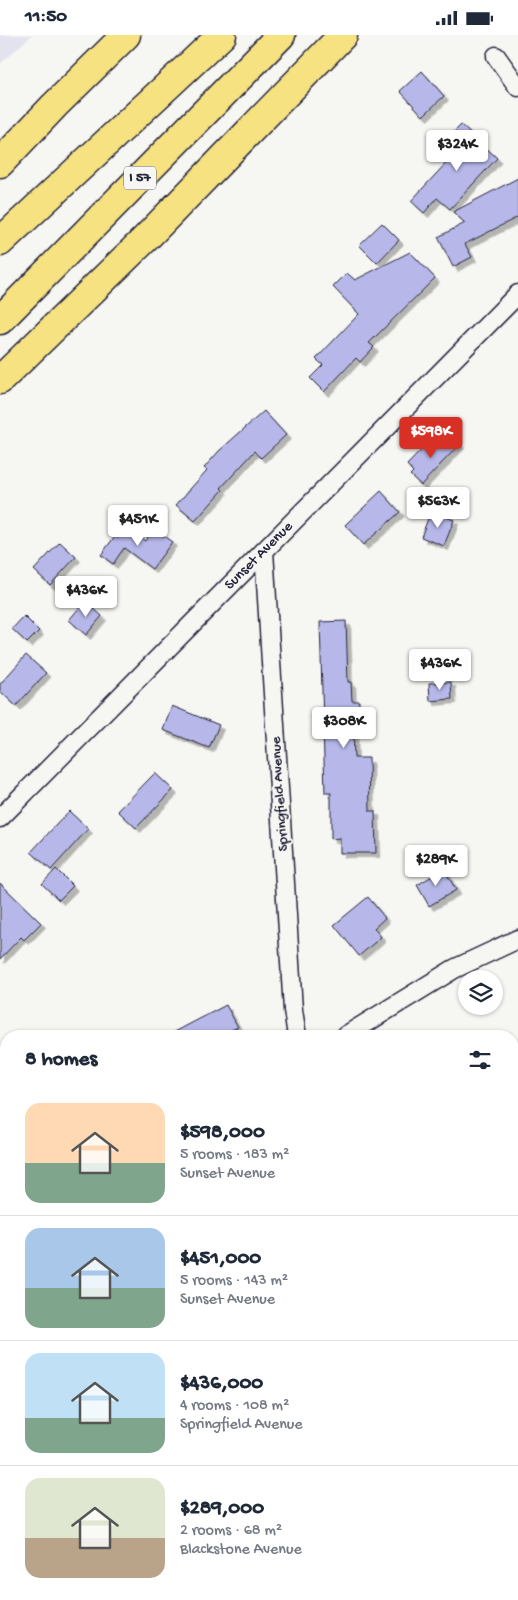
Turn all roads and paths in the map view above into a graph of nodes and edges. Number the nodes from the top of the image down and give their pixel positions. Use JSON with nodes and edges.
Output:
{"nodes":[{"id":1,"x":222,"y":35,"type":"edge"},
{"id":2,"x":281,"y":35,"type":"edge"},
{"id":3,"x":347,"y":35,"type":"edge"},
{"id":4,"x":123,"y":38,"type":"edge"},
{"id":5,"x":334,"y":44,"type":"edge"},
{"id":6,"x":496,"y":55,"type":"dead end"},
{"id":7,"x":518,"y":87,"type":"edge"},
{"id":8,"x":0,"y":163,"type":"edge"},
{"id":9,"x":0,"y":242,"type":"edge"},
{"id":10,"x":518,"y":294,"type":"edge"},
{"id":11,"x":0,"y":320,"type":"edge"},
{"id":12,"x":0,"y":380,"type":"edge"},
{"id":13,"x":264,"y":551,"type":"junction"},
{"id":14,"x":0,"y":819,"type":"edge"},
{"id":15,"x":518,"y":939,"type":"edge"},
{"id":16,"x":296,"y":1030,"type":"edge"},
{"id":17,"x":355,"y":1030,"type":"edge"}],
"edges":[{"from":1,"to":9,"type":"highway"},
{"from":2,"to":11,"type":"highway","number":"I 57"},
{"from":3,"to":5,"type":"highway"},
{"from":4,"to":8,"type":"highway"},
{"from":5,"to":12,"type":"highway"},
{"from":6,"to":7,"type":"street"},
{"from":10,"to":13,"type":"street","name":"Sunset Avenue"},
{"from":13,"to":14,"type":"street","name":"Sunset Avenue"},
{"from":13,"to":16,"type":"street","name":"Springfield Avenue"},
{"from":15,"to":17,"type":"street"}]}
